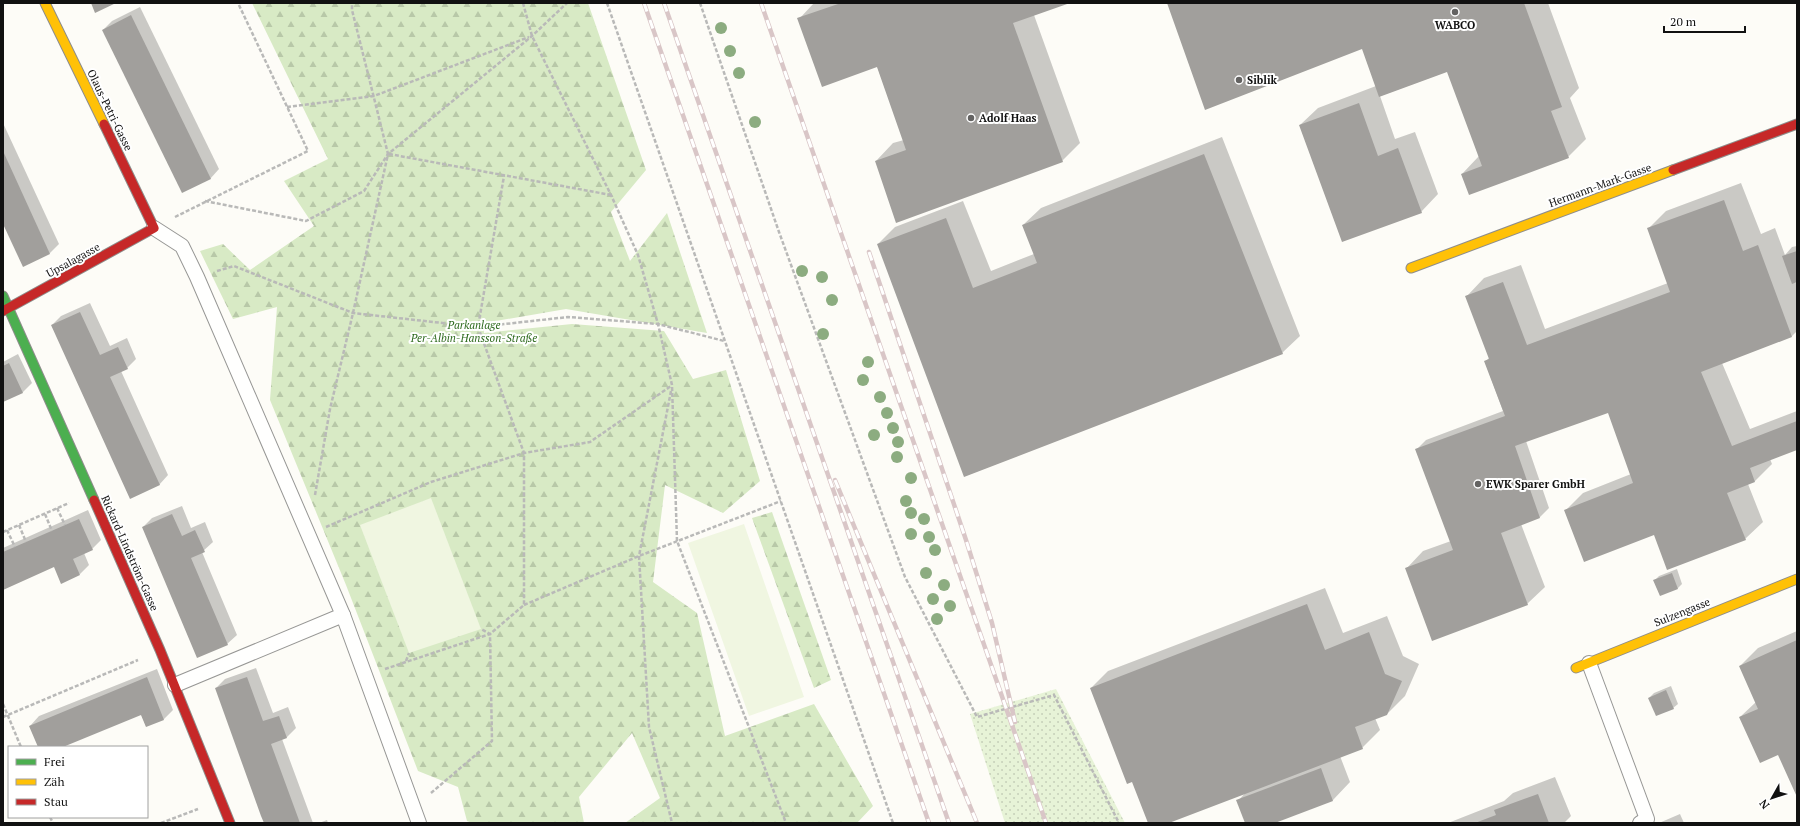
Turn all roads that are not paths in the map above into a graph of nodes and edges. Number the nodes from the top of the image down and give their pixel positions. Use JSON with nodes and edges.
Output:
{"nodes":[{"id":1,"x":45,"y":3,"type":"edge"},
{"id":2,"x":1797,"y":124,"type":"edge"},
{"id":3,"x":154,"y":228,"type":"junction"},
{"id":4,"x":1411,"y":268,"type":"dead end"},
{"id":5,"x":3,"y":296,"type":"edge"},
{"id":6,"x":6,"y":310,"type":"edge"},
{"id":7,"x":1797,"y":579,"type":"edge"},
{"id":8,"x":343,"y":615,"type":"junction"},
{"id":9,"x":1582,"y":665,"type":"joint"},
{"id":10,"x":175,"y":685,"type":"junction"},
{"id":11,"x":230,"y":823,"type":"edge"},
{"id":12,"x":419,"y":823,"type":"edge"},
{"id":13,"x":1640,"y":823,"type":"edge"}],
"edges":[{"from":1,"to":3,"type":"street","name":"Olaus-Petri-Gasse"},
{"from":2,"to":4,"type":"street","name":"Hermann-Mark-Gasse"},
{"from":3,"to":6,"type":"street","name":"Upsalagasse"},
{"from":3,"to":8,"type":"lane"},
{"from":5,"to":6,"type":"street","name":"Rickard-Lindström-Gasse"},
{"from":6,"to":10,"type":"street","name":"Rickard-Lindström-Gasse"},
{"from":7,"to":9,"type":"street","name":"Sulzengasse"},
{"from":8,"to":10,"type":"lane"},
{"from":8,"to":12,"type":"lane"},
{"from":9,"to":13,"type":"lane"},
{"from":10,"to":11,"type":"street","name":"Rickard-Lindström-Gasse"}]}
